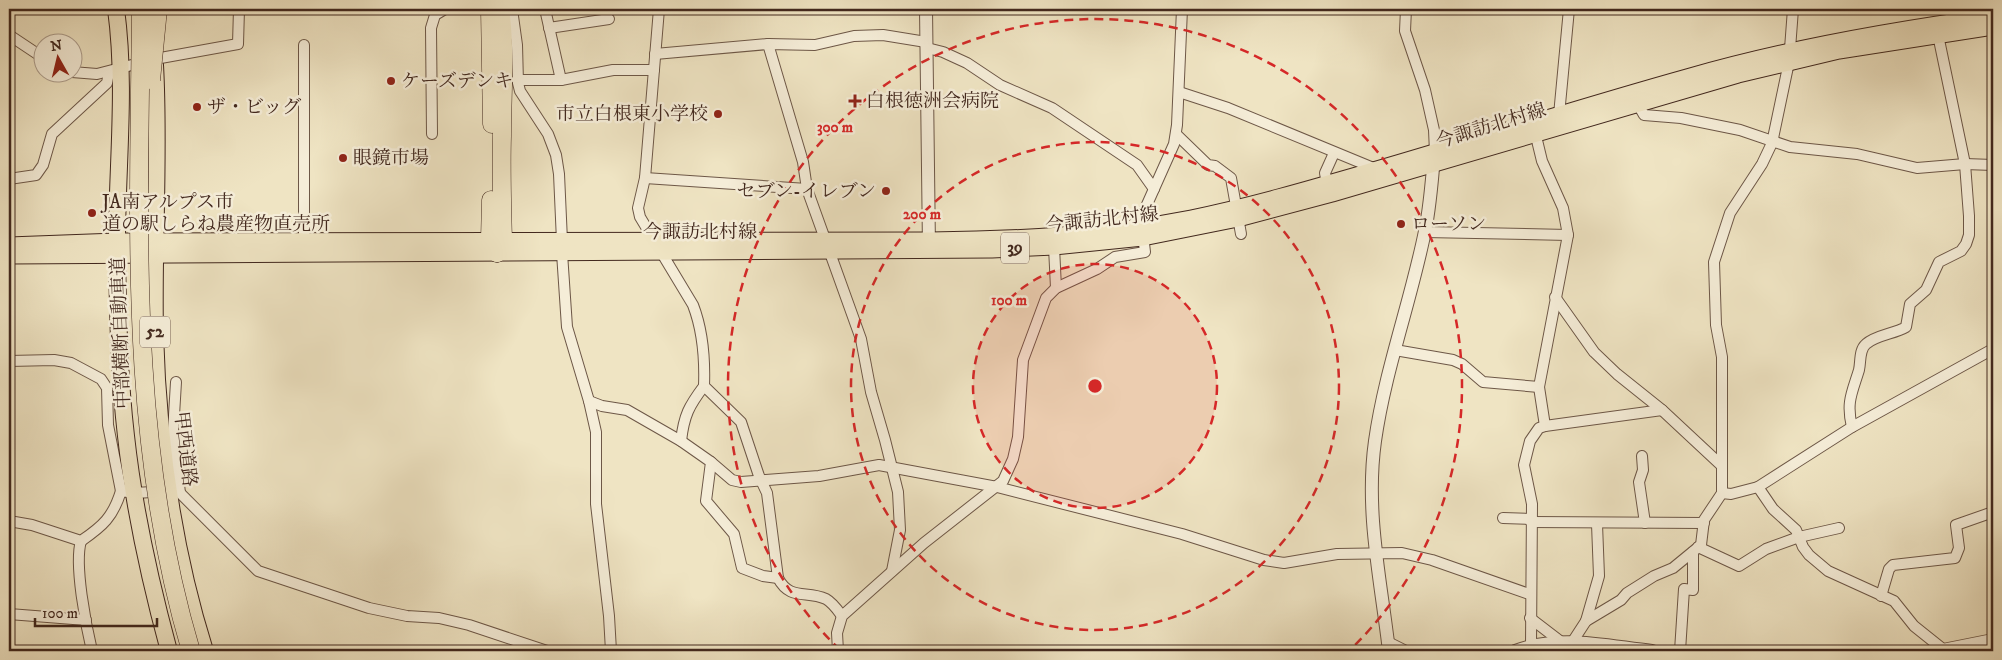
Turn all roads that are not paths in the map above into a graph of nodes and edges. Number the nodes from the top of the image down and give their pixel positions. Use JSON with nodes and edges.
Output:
{"nodes":[{"id":1,"x":116,"y":9,"type":"edge"},
{"id":2,"x":136,"y":9,"type":"edge"},
{"id":3,"x":144,"y":9,"type":"edge"},
{"id":4,"x":158,"y":9,"type":"edge"},
{"id":5,"x":239,"y":9,"type":"edge"},
{"id":6,"x":445,"y":9,"type":"edge"},
{"id":7,"x":490,"y":9,"type":"edge"},
{"id":8,"x":500,"y":9,"type":"edge"},
{"id":9,"x":512,"y":9,"type":"edge"},
{"id":10,"x":545,"y":9,"type":"edge"},
{"id":11,"x":659,"y":9,"type":"edge"},
{"id":12,"x":926,"y":9,"type":"edge"},
{"id":13,"x":1182,"y":9,"type":"edge"},
{"id":14,"x":1406,"y":9,"type":"edge"},
{"id":15,"x":1569,"y":9,"type":"edge"},
{"id":16,"x":1793,"y":9,"type":"edge"},
{"id":17,"x":1993,"y":16,"type":"edge"},
{"id":18,"x":609,"y":19,"type":"dead end"},
{"id":19,"x":1993,"y":27,"type":"edge"},
{"id":20,"x":549,"y":28,"type":"junction"},
{"id":21,"x":9,"y":35,"type":"edge"},
{"id":22,"x":1938,"y":35,"type":"junction"},
{"id":23,"x":768,"y":44,"type":"junction"},
{"id":24,"x":304,"y":45,"type":"dead end"},
{"id":25,"x":926,"y":45,"type":"junction"},
{"id":26,"x":32,"y":50,"type":"edge"},
{"id":27,"x":655,"y":54,"type":"junction"},
{"id":28,"x":1790,"y":56,"type":"junction"},
{"id":29,"x":155,"y":58,"type":"junction"},
{"id":30,"x":114,"y":70,"type":"junction"},
{"id":31,"x":654,"y":70,"type":"junction"},
{"id":32,"x":82,"y":73,"type":"edge"},
{"id":33,"x":518,"y":80,"type":"junction"},
{"id":34,"x":561,"y":80,"type":"junction"},
{"id":35,"x":1179,"y":92,"type":"junction"},
{"id":36,"x":1637,"y":103,"type":"junction"},
{"id":37,"x":1559,"y":115,"type":"junction"},
{"id":38,"x":140,"y":122,"type":"junction"},
{"id":39,"x":1534,"y":128,"type":"junction"},
{"id":40,"x":432,"y":134,"type":"dead end"},
{"id":41,"x":1176,"y":134,"type":"junction"},
{"id":42,"x":1772,"y":142,"type":"junction"},
{"id":43,"x":1334,"y":152,"type":"junction"},
{"id":44,"x":1434,"y":158,"type":"junction"},
{"id":45,"x":1965,"y":164,"type":"junction"},
{"id":46,"x":1993,"y":165,"type":"edge"},
{"id":47,"x":1376,"y":169,"type":"junction"},
{"id":48,"x":645,"y":178,"type":"junction"},
{"id":49,"x":9,"y":179,"type":"edge"},
{"id":50,"x":1327,"y":184,"type":"junction"},
{"id":51,"x":807,"y":189,"type":"junction"},
{"id":52,"x":1154,"y":189,"type":"junction"},
{"id":53,"x":1238,"y":220,"type":"junction"},
{"id":54,"x":1142,"y":232,"type":"junction"},
{"id":55,"x":1425,"y":232,"type":"junction"},
{"id":56,"x":1568,"y":235,"type":"junction"},
{"id":57,"x":304,"y":240,"type":"junction"},
{"id":58,"x":9,"y":245,"type":"edge"},
{"id":59,"x":496,"y":245,"type":"junction"},
{"id":60,"x":930,"y":245,"type":"junction"},
{"id":61,"x":826,"y":246,"type":"junction"},
{"id":62,"x":562,"y":247,"type":"junction"},
{"id":63,"x":657,"y":247,"type":"junction"},
{"id":64,"x":1054,"y":247,"type":"junction"},
{"id":65,"x":117,"y":248,"type":"junction"},
{"id":66,"x":156,"y":248,"type":"junction"},
{"id":67,"x":9,"y":256,"type":"edge"},
{"id":68,"x":146,"y":285,"type":"junction"},
{"id":69,"x":1056,"y":288,"type":"junction"},
{"id":70,"x":1555,"y":297,"type":"junction"},
{"id":71,"x":1993,"y":349,"type":"edge"},
{"id":72,"x":1395,"y":350,"type":"junction"},
{"id":73,"x":9,"y":361,"type":"edge"},
{"id":74,"x":176,"y":382,"type":"dead end"},
{"id":75,"x":704,"y":386,"type":"junction"},
{"id":76,"x":1539,"y":387,"type":"junction"},
{"id":77,"x":589,"y":401,"type":"junction"},
{"id":78,"x":1662,"y":410,"type":"junction"},
{"id":79,"x":1544,"y":426,"type":"junction"},
{"id":80,"x":1852,"y":427,"type":"junction"},
{"id":81,"x":681,"y":440,"type":"junction"},
{"id":82,"x":1642,"y":456,"type":"dead end"},
{"id":83,"x":711,"y":462,"type":"junction"},
{"id":84,"x":1721,"y":465,"type":"junction"},
{"id":85,"x":891,"y":467,"type":"junction"},
{"id":86,"x":762,"y":482,"type":"junction"},
{"id":87,"x":997,"y":486,"type":"junction"},
{"id":88,"x":1758,"y":487,"type":"junction"},
{"id":89,"x":175,"y":492,"type":"junction"},
{"id":90,"x":128,"y":493,"type":"junction"},
{"id":91,"x":1722,"y":493,"type":"junction"},
{"id":92,"x":1993,"y":512,"type":"edge"},
{"id":93,"x":1503,"y":518,"type":"dead end"},
{"id":94,"x":9,"y":521,"type":"edge"},
{"id":95,"x":1531,"y":521,"type":"junction"},
{"id":96,"x":1645,"y":523,"type":"junction"},
{"id":97,"x":1704,"y":523,"type":"junction"},
{"id":98,"x":1597,"y":524,"type":"junction"},
{"id":99,"x":1839,"y":528,"type":"dead end"},
{"id":100,"x":1799,"y":537,"type":"junction"},
{"id":101,"x":81,"y":541,"type":"junction"},
{"id":102,"x":1695,"y":550,"type":"junction"},
{"id":103,"x":1376,"y":553,"type":"junction"},
{"id":104,"x":892,"y":571,"type":"junction"},
{"id":105,"x":778,"y":578,"type":"junction"},
{"id":106,"x":1529,"y":594,"type":"junction"},
{"id":107,"x":1881,"y":596,"type":"junction"},
{"id":108,"x":9,"y":614,"type":"edge"},
{"id":109,"x":842,"y":616,"type":"junction"},
{"id":110,"x":1530,"y":618,"type":"junction"},
{"id":111,"x":86,"y":620,"type":"junction"},
{"id":112,"x":1586,"y":621,"type":"junction"},
{"id":113,"x":1993,"y":640,"type":"edge"},
{"id":114,"x":1563,"y":644,"type":"edge"},
{"id":115,"x":1531,"y":645,"type":"junction"},
{"id":116,"x":1388,"y":647,"type":"edge"},
{"id":117,"x":1945,"y":650,"type":"edge"},
{"id":118,"x":92,"y":651,"type":"edge"},
{"id":119,"x":169,"y":651,"type":"edge"},
{"id":120,"x":191,"y":651,"type":"edge"},
{"id":121,"x":197,"y":651,"type":"edge"},
{"id":122,"x":205,"y":651,"type":"edge"},
{"id":123,"x":547,"y":651,"type":"edge"},
{"id":124,"x":611,"y":651,"type":"edge"},
{"id":125,"x":838,"y":651,"type":"edge"},
{"id":126,"x":1406,"y":651,"type":"edge"},
{"id":127,"x":1515,"y":651,"type":"edge"},
{"id":128,"x":1652,"y":651,"type":"edge"},
{"id":129,"x":1680,"y":651,"type":"edge"}],
"edges":[{"from":1,"to":30,"type":"highway","number":"52"},
{"from":2,"to":38,"type":"highway","bridge":true},
{"from":3,"to":29,"type":"highway","name":"甲西道路","number":"52"},
{"from":3,"to":38,"type":"highway","name":"中部横断自動車道","bridge":true},
{"from":3,"to":68,"type":"highway","name":"中部横断自動車道"},
{"from":4,"to":68,"type":"highway","bridge":true},
{"from":5,"to":29,"type":"street"},
{"from":6,"to":40,"type":"street"},
{"from":7,"to":59,"type":"highway"},
{"from":8,"to":59,"type":"highway"},
{"from":9,"to":33,"type":"street"},
{"from":10,"to":20,"type":"street"},
{"from":11,"to":27,"type":"street"},
{"from":12,"to":25,"type":"street"},
{"from":13,"to":35,"type":"street"},
{"from":14,"to":44,"type":"street"},
{"from":15,"to":37,"type":"street"},
{"from":16,"to":28,"type":"street"},
{"from":17,"to":28,"type":"main road","name":"今諏訪北村線","number":"39"},
{"from":18,"to":20,"type":"street"},
{"from":19,"to":22,"type":"main road","name":"今諏訪北村線","number":"39"},
{"from":20,"to":34,"type":"street"},
{"from":21,"to":26,"type":"street"},
{"from":22,"to":28,"type":"main road","name":"今諏訪北村線","number":"39"},
{"from":22,"to":45,"type":"street"},
{"from":23,"to":25,"type":"street"},
{"from":23,"to":27,"type":"street"},
{"from":23,"to":51,"type":"street"},
{"from":24,"to":57,"type":"street"},
{"from":25,"to":52,"type":"street"},
{"from":25,"to":60,"type":"street"},
{"from":27,"to":31,"type":"street"},
{"from":28,"to":36,"type":"main road","name":"今諏訪北村線","number":"39"},
{"from":28,"to":37,"type":"main road","name":"今諏訪北村線","number":"39"},
{"from":28,"to":42,"type":"street"},
{"from":29,"to":30,"type":"street"},
{"from":29,"to":66,"type":"highway","name":"甲西道路","number":"52"},
{"from":30,"to":32,"type":"street"},
{"from":30,"to":49,"type":"street"},
{"from":30,"to":65,"type":"highway","number":"52"},
{"from":31,"to":34,"type":"street"},
{"from":31,"to":48,"type":"street"},
{"from":33,"to":34,"type":"street"},
{"from":33,"to":62,"type":"street"},
{"from":35,"to":41,"type":"street"},
{"from":35,"to":43,"type":"street"},
{"from":36,"to":39,"type":"main road","name":"今諏訪北村線","number":"39"},
{"from":36,"to":42,"type":"street"},
{"from":37,"to":39,"type":"main road","name":"今諏訪北村線","number":"39"},
{"from":38,"to":120,"type":"highway","name":"中部横断自動車道","bridge":true},
{"from":39,"to":44,"type":"main road","name":"今諏訪北村線","number":"39"},
{"from":39,"to":56,"type":"street"},
{"from":41,"to":52,"type":"street"},
{"from":41,"to":53,"type":"street"},
{"from":42,"to":45,"type":"street"},
{"from":42,"to":84,"type":"street"},
{"from":43,"to":47,"type":"street"},
{"from":43,"to":50,"type":"street"},
{"from":44,"to":47,"type":"main road","name":"今諏訪北村線","number":"39"},
{"from":44,"to":53,"type":"main road","name":"今諏訪北村線","number":"39"},
{"from":44,"to":55,"type":"street"},
{"from":45,"to":46,"type":"street"},
{"from":45,"to":80,"type":"street"},
{"from":47,"to":50,"type":"main road","name":"今諏訪北村線","number":"39"},
{"from":48,"to":51,"type":"street"},
{"from":48,"to":63,"type":"street"},
{"from":50,"to":53,"type":"main road","name":"今諏訪北村線","number":"39"},
{"from":51,"to":61,"type":"street"},
{"from":52,"to":54,"type":"street"},
{"from":53,"to":54,"type":"main road","name":"今諏訪北村線","number":"39"},
{"from":54,"to":60,"type":"main road","name":"今諏訪北村線","number":"39"},
{"from":54,"to":64,"type":"main road","name":"今諏訪北村線","number":"39"},
{"from":54,"to":69,"type":"street"},
{"from":55,"to":56,"type":"street"},
{"from":55,"to":72,"type":"street"},
{"from":56,"to":70,"type":"street"},
{"from":57,"to":59,"type":"main road","name":"今諏訪北村線","number":"39"},
{"from":57,"to":66,"type":"main road","name":"今諏訪北村線","number":"39"},
{"from":58,"to":65,"type":"main road","name":"今諏訪北村線","number":"39"},
{"from":59,"to":62,"type":"main road","name":"今諏訪北村線","number":"39"},
{"from":59,"to":66,"type":"main road","name":"今諏訪北村線","number":"39"},
{"from":60,"to":61,"type":"main road","name":"今諏訪北村線","number":"39"},
{"from":60,"to":64,"type":"main road","name":"今諏訪北村線","number":"39"},
{"from":61,"to":63,"type":"main road","name":"今諏訪北村線","number":"39"},
{"from":61,"to":85,"type":"street"},
{"from":62,"to":63,"type":"main road","name":"今諏訪北村線","number":"39"},
{"from":62,"to":77,"type":"street"},
{"from":63,"to":75,"type":"street"},
{"from":64,"to":69,"type":"street"},
{"from":65,"to":66,"type":"main road","name":"今諏訪北村線","number":"39"},
{"from":65,"to":67,"type":"main road","name":"今諏訪北村線","number":"39"},
{"from":65,"to":90,"type":"highway","number":"52"},
{"from":66,"to":89,"type":"highway","name":"甲西道路","number":"52"},
{"from":68,"to":121,"type":"highway","name":"中部横断自動車道","bridge":true},
{"from":69,"to":87,"type":"street"},
{"from":70,"to":76,"type":"street"},
{"from":70,"to":78,"type":"street"},
{"from":71,"to":80,"type":"street"},
{"from":72,"to":76,"type":"street"},
{"from":72,"to":103,"type":"street"},
{"from":73,"to":90,"type":"street"},
{"from":74,"to":89,"type":"street"},
{"from":75,"to":81,"type":"street"},
{"from":75,"to":86,"type":"street"},
{"from":76,"to":79,"type":"street"},
{"from":77,"to":81,"type":"street"},
{"from":77,"to":124,"type":"street"},
{"from":78,"to":79,"type":"street"},
{"from":78,"to":84,"type":"street"},
{"from":79,"to":95,"type":"street"},
{"from":80,"to":88,"type":"street"},
{"from":81,"to":83,"type":"street"},
{"from":82,"to":96,"type":"street"},
{"from":83,"to":86,"type":"street"},
{"from":83,"to":105,"type":"street"},
{"from":84,"to":91,"type":"street"},
{"from":85,"to":86,"type":"street"},
{"from":85,"to":87,"type":"street"},
{"from":85,"to":104,"type":"street"},
{"from":86,"to":105,"type":"street"},
{"from":87,"to":103,"type":"street"},
{"from":87,"to":104,"type":"street"},
{"from":88,"to":91,"type":"street"},
{"from":88,"to":100,"type":"street"},
{"from":89,"to":90,"type":"street"},
{"from":89,"to":122,"type":"highway","name":"甲西道路","number":"52"},
{"from":89,"to":123,"type":"street"},
{"from":90,"to":101,"type":"street"},
{"from":90,"to":119,"type":"highway","number":"52"},
{"from":91,"to":97,"type":"street"},
{"from":92,"to":107,"type":"street"},
{"from":93,"to":95,"type":"street"},
{"from":94,"to":101,"type":"street"},
{"from":95,"to":98,"type":"street"},
{"from":95,"to":106,"type":"street"},
{"from":96,"to":97,"type":"street"},
{"from":96,"to":98,"type":"street"},
{"from":97,"to":102,"type":"street"},
{"from":98,"to":112,"type":"street"},
{"from":99,"to":100,"type":"street"},
{"from":100,"to":102,"type":"street"},
{"from":100,"to":107,"type":"street"},
{"from":101,"to":111,"type":"street"},
{"from":102,"to":112,"type":"street"},
{"from":102,"to":129,"type":"street"},
{"from":103,"to":106,"type":"street"},
{"from":103,"to":116,"type":"street"},
{"from":104,"to":109,"type":"street"},
{"from":105,"to":109,"type":"street"},
{"from":106,"to":110,"type":"street"},
{"from":107,"to":117,"type":"street"},
{"from":108,"to":111,"type":"street"},
{"from":109,"to":125,"type":"street"},
{"from":110,"to":114,"type":"street"},
{"from":110,"to":115,"type":"street"},
{"from":111,"to":118,"type":"street"},
{"from":112,"to":114,"type":"street"},
{"from":113,"to":117,"type":"street"},
{"from":114,"to":115,"type":"street"},
{"from":114,"to":128,"type":"street"},
{"from":115,"to":127,"type":"street"},
{"from":116,"to":126,"type":"street"}]}
